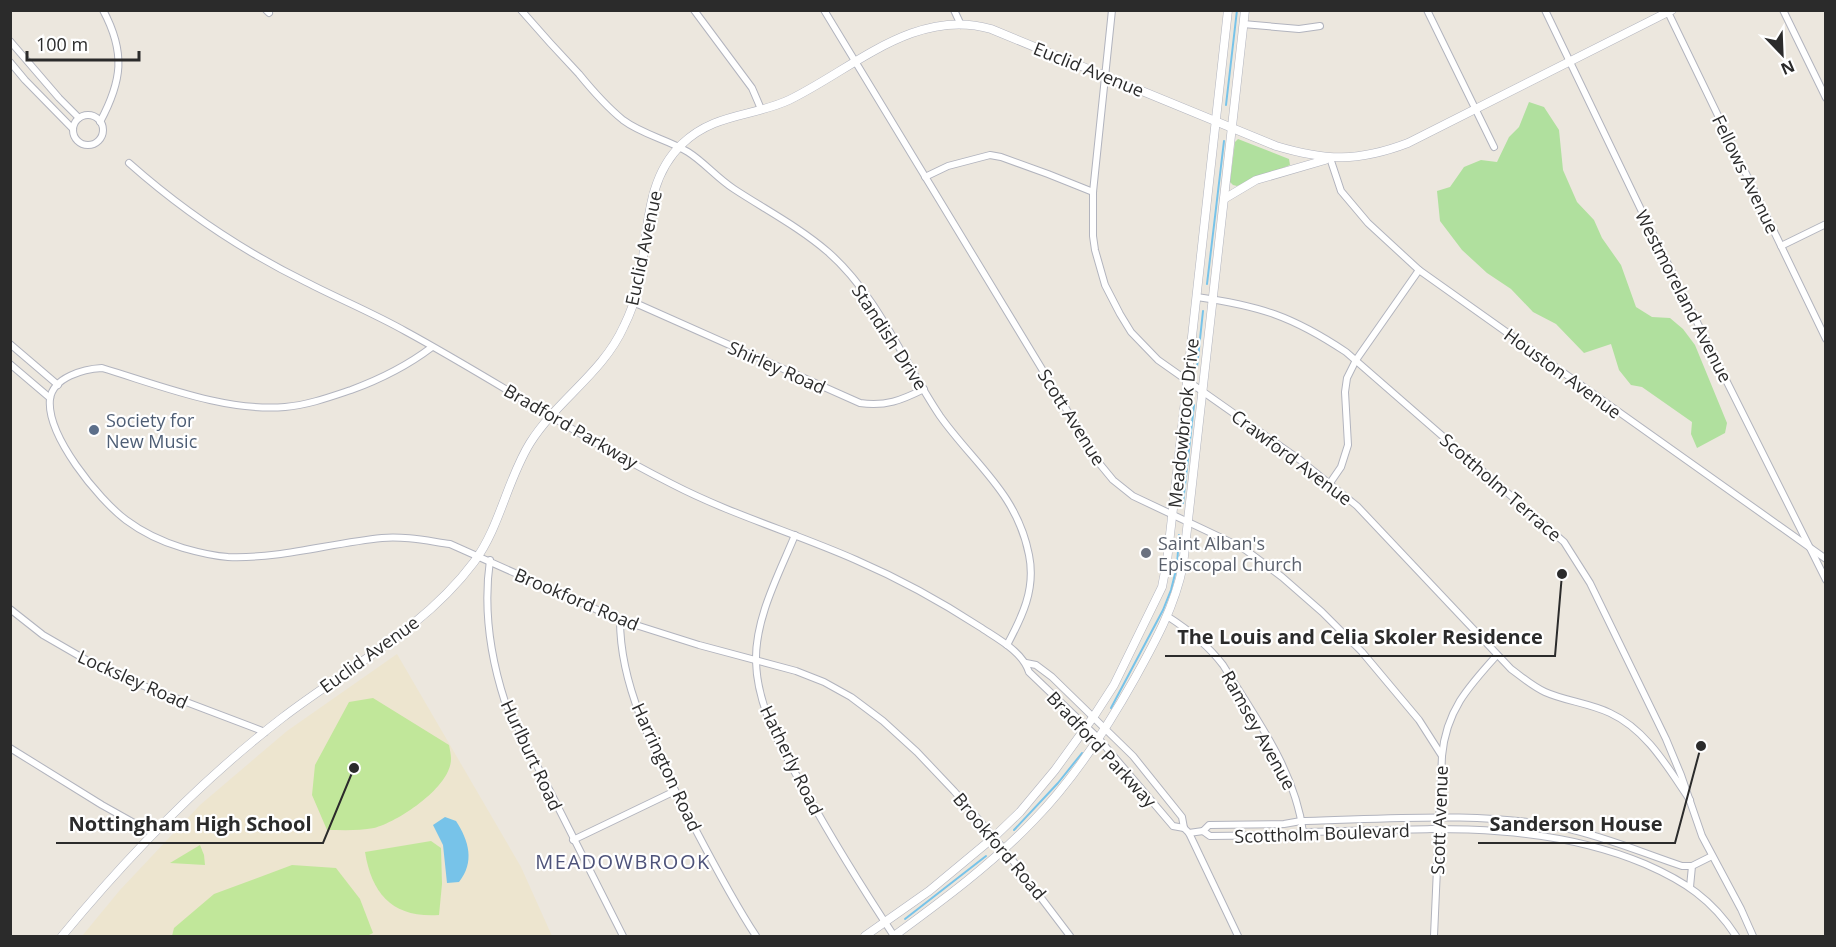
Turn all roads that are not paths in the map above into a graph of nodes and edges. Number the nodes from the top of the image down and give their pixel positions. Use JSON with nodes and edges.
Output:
{"nodes":[{"id":1,"x":103,"y":10,"type":"edge"},
{"id":2,"x":521,"y":10,"type":"edge"},
{"id":3,"x":694,"y":10,"type":"edge"},
{"id":4,"x":824,"y":10,"type":"edge"},
{"id":5,"x":954,"y":10,"type":"edge"},
{"id":6,"x":1112,"y":10,"type":"edge"},
{"id":7,"x":1228,"y":10,"type":"edge"},
{"id":8,"x":1245,"y":10,"type":"edge"},
{"id":9,"x":1427,"y":10,"type":"edge"},
{"id":10,"x":1545,"y":10,"type":"edge"},
{"id":11,"x":1783,"y":10,"type":"edge"},
{"id":12,"x":1669,"y":11,"type":"edge"},
{"id":13,"x":1243,"y":24,"type":"junction"},
{"id":14,"x":962,"y":25,"type":"junction"},
{"id":15,"x":1320,"y":27,"type":"dead end"},
{"id":16,"x":10,"y":41,"type":"edge"},
{"id":17,"x":10,"y":62,"type":"edge"},
{"id":18,"x":855,"y":62,"type":"junction"},
{"id":19,"x":1570,"y":62,"type":"junction"},
{"id":20,"x":1105,"y":76,"type":"junction"},
{"id":21,"x":1826,"y":98,"type":"edge"},
{"id":22,"x":761,"y":109,"type":"junction"},
{"id":23,"x":1475,"y":110,"type":"junction"},
{"id":24,"x":79,"y":118,"type":"junction"},
{"id":25,"x":1216,"y":121,"type":"junction"},
{"id":26,"x":100,"y":122,"type":"junction"},
{"id":27,"x":1231,"y":127,"type":"junction"},
{"id":28,"x":73,"y":129,"type":"junction"},
{"id":29,"x":1494,"y":147,"type":"dead end"},
{"id":30,"x":678,"y":148,"type":"junction"},
{"id":31,"x":1330,"y":158,"type":"junction"},
{"id":32,"x":129,"y":163,"type":"dead end"},
{"id":33,"x":925,"y":177,"type":"junction"},
{"id":34,"x":1093,"y":192,"type":"junction"},
{"id":35,"x":1224,"y":199,"type":"junction"},
{"id":36,"x":1826,"y":224,"type":"edge"},
{"id":37,"x":1781,"y":246,"type":"junction"},
{"id":38,"x":1419,"y":270,"type":"junction"},
{"id":39,"x":1197,"y":297,"type":"junction"},
{"id":40,"x":1212,"y":299,"type":"junction"},
{"id":41,"x":633,"y":302,"type":"junction"},
{"id":42,"x":1826,"y":339,"type":"edge"},
{"id":43,"x":10,"y":344,"type":"edge"},
{"id":44,"x":432,"y":347,"type":"junction"},
{"id":45,"x":1356,"y":360,"type":"junction"},
{"id":46,"x":10,"y":364,"type":"edge"},
{"id":47,"x":1187,"y":382,"type":"junction"},
{"id":48,"x":58,"y":385,"type":"junction"},
{"id":49,"x":924,"y":389,"type":"junction"},
{"id":50,"x":1202,"y":393,"type":"junction"},
{"id":51,"x":50,"y":398,"type":"junction"},
{"id":52,"x":550,"y":415,"type":"junction"},
{"id":53,"x":1330,"y":483,"type":"junction"},
{"id":54,"x":1172,"y":515,"type":"junction"},
{"id":55,"x":1188,"y":522,"type":"junction"},
{"id":56,"x":795,"y":535,"type":"junction"},
{"id":57,"x":1810,"y":549,"type":"junction"},
{"id":58,"x":479,"y":556,"type":"junction"},
{"id":59,"x":1826,"y":560,"type":"edge"},
{"id":60,"x":490,"y":561,"type":"junction"},
{"id":61,"x":1826,"y":580,"type":"edge"},
{"id":62,"x":10,"y":609,"type":"edge"},
{"id":63,"x":1167,"y":616,"type":"junction"},
{"id":64,"x":620,"y":620,"type":"junction"},
{"id":65,"x":1007,"y":645,"type":"junction"},
{"id":66,"x":1497,"y":655,"type":"junction"},
{"id":67,"x":756,"y":660,"type":"junction"},
{"id":68,"x":1026,"y":663,"type":"junction"},
{"id":69,"x":1094,"y":716,"type":"junction"},
{"id":70,"x":1087,"y":727,"type":"junction"},
{"id":71,"x":1106,"y":728,"type":"junction"},
{"id":72,"x":264,"y":732,"type":"junction"},
{"id":73,"x":1099,"y":739,"type":"junction"},
{"id":74,"x":10,"y":748,"type":"edge"},
{"id":75,"x":1442,"y":756,"type":"junction"},
{"id":76,"x":675,"y":790,"type":"junction"},
{"id":77,"x":1690,"y":800,"type":"junction"},
{"id":78,"x":1439,"y":819,"type":"junction"},
{"id":79,"x":1301,"y":821,"type":"junction"},
{"id":80,"x":1184,"y":828,"type":"junction"},
{"id":81,"x":1439,"y":830,"type":"junction"},
{"id":82,"x":1203,"y":831,"type":"junction"},
{"id":83,"x":1303,"y":832,"type":"junction"},
{"id":84,"x":152,"y":833,"type":"junction"},
{"id":85,"x":1189,"y":833,"type":"junction"},
{"id":86,"x":994,"y":837,"type":"junction"},
{"id":87,"x":573,"y":840,"type":"junction"},
{"id":88,"x":1004,"y":849,"type":"junction"},
{"id":89,"x":1712,"y":856,"type":"junction"},
{"id":90,"x":1692,"y":866,"type":"junction"},
{"id":91,"x":1690,"y":887,"type":"junction"},
{"id":92,"x":885,"y":922,"type":"junction"},
{"id":93,"x":62,"y":936,"type":"edge"},
{"id":94,"x":623,"y":936,"type":"edge"},
{"id":95,"x":756,"y":936,"type":"edge"},
{"id":96,"x":865,"y":936,"type":"edge"},
{"id":97,"x":894,"y":936,"type":"edge"},
{"id":98,"x":1070,"y":936,"type":"edge"},
{"id":99,"x":1238,"y":936,"type":"edge"},
{"id":100,"x":1434,"y":936,"type":"edge"},
{"id":101,"x":1736,"y":936,"type":"edge"},
{"id":102,"x":1753,"y":936,"type":"edge"}],
"edges":[{"from":1,"to":26,"type":"street"},
{"from":2,"to":30,"type":"street","name":"Standish Drive"},
{"from":3,"to":22,"type":"street"},
{"from":4,"to":18,"type":"street","name":"Scott Avenue"},
{"from":5,"to":14,"type":"street"},
{"from":6,"to":20,"type":"street","name":"Crawford Avenue"},
{"from":7,"to":25,"type":"street","name":"Meadowbrook Drive"},
{"from":8,"to":13,"type":"street","name":"Meadowbrook Drive"},
{"from":9,"to":23,"type":"street"},
{"from":10,"to":19,"type":"street","name":"Westmoreland Avenue"},
{"from":11,"to":21,"type":"street"},
{"from":12,"to":19,"type":"street","name":"Euclid Avenue"},
{"from":12,"to":37,"type":"street","name":"Fellows Avenue"},
{"from":13,"to":15,"type":"street"},
{"from":13,"to":27,"type":"street","name":"Meadowbrook Drive"},
{"from":14,"to":18,"type":"street","name":"Euclid Avenue"},
{"from":14,"to":20,"type":"street","name":"Euclid Avenue"},
{"from":16,"to":24,"type":"street"},
{"from":17,"to":28,"type":"street"},
{"from":18,"to":22,"type":"street","name":"Euclid Avenue"},
{"from":18,"to":33,"type":"street","name":"Scott Avenue"},
{"from":19,"to":23,"type":"street","name":"Euclid Avenue"},
{"from":19,"to":57,"type":"street","name":"Westmoreland Avenue"},
{"from":20,"to":25,"type":"street","name":"Euclid Avenue"},
{"from":20,"to":34,"type":"street","name":"Crawford Avenue"},
{"from":22,"to":30,"type":"street","name":"Euclid Avenue"},
{"from":23,"to":29,"type":"street"},
{"from":23,"to":31,"type":"street","name":"Euclid Avenue"},
{"from":24,"to":26,"type":"street"},
{"from":24,"to":28,"type":"street"},
{"from":25,"to":27,"type":"street","name":"Euclid Avenue"},
{"from":25,"to":39,"type":"street","name":"Meadowbrook Drive"},
{"from":26,"to":28,"type":"street"},
{"from":27,"to":31,"type":"street","name":"Euclid Avenue"},
{"from":27,"to":35,"type":"street","name":"Meadowbrook Drive"},
{"from":30,"to":41,"type":"street","name":"Euclid Avenue"},
{"from":30,"to":49,"type":"street","name":"Standish Drive"},
{"from":31,"to":35,"type":"street","name":"Euclid Avenue"},
{"from":31,"to":38,"type":"street","name":"Houston Avenue"},
{"from":32,"to":44,"type":"street","name":"Bradford Parkway"},
{"from":33,"to":34,"type":"street"},
{"from":33,"to":54,"type":"street","name":"Scott Avenue"},
{"from":34,"to":47,"type":"street","name":"Crawford Avenue"},
{"from":35,"to":40,"type":"street","name":"Meadowbrook Drive"},
{"from":36,"to":37,"type":"street"},
{"from":37,"to":42,"type":"street","name":"Fellows Avenue"},
{"from":38,"to":45,"type":"street"},
{"from":38,"to":57,"type":"street","name":"Houston Avenue"},
{"from":39,"to":40,"type":"street","name":"Scottholm Terrace"},
{"from":39,"to":47,"type":"street","name":"Meadowbrook Drive"},
{"from":40,"to":45,"type":"street","name":"Scottholm Terrace"},
{"from":40,"to":50,"type":"street","name":"Meadowbrook Drive"},
{"from":41,"to":49,"type":"street","name":"Shirley Road"},
{"from":41,"to":52,"type":"street","name":"Euclid Avenue"},
{"from":43,"to":48,"type":"street"},
{"from":44,"to":48,"type":"street"},
{"from":44,"to":52,"type":"street","name":"Bradford Parkway"},
{"from":45,"to":53,"type":"street"},
{"from":45,"to":77,"type":"street","name":"Scottholm Terrace"},
{"from":46,"to":51,"type":"street"},
{"from":47,"to":50,"type":"street","name":"Crawford Avenue"},
{"from":47,"to":54,"type":"street","name":"Meadowbrook Drive"},
{"from":48,"to":51,"type":"street"},
{"from":49,"to":65,"type":"street","name":"Standish Drive"},
{"from":50,"to":53,"type":"street","name":"Crawford Avenue"},
{"from":50,"to":55,"type":"street","name":"Meadowbrook Drive"},
{"from":51,"to":58,"type":"street","name":"Brookford Road"},
{"from":52,"to":56,"type":"street","name":"Bradford Parkway"},
{"from":52,"to":58,"type":"street","name":"Euclid Avenue"},
{"from":53,"to":66,"type":"street","name":"Crawford Avenue"},
{"from":54,"to":55,"type":"street","name":"Scott Avenue"},
{"from":54,"to":69,"type":"street","name":"Meadowbrook Drive"},
{"from":55,"to":63,"type":"street","name":"Meadowbrook Drive"},
{"from":55,"to":75,"type":"street","name":"Scott Avenue"},
{"from":56,"to":65,"type":"street","name":"Bradford Parkway"},
{"from":56,"to":67,"type":"street","name":"Hatherly Road"},
{"from":57,"to":59,"type":"street","name":"Houston Avenue"},
{"from":57,"to":61,"type":"street","name":"Westmoreland Avenue"},
{"from":58,"to":60,"type":"street","name":"Brookford Road"},
{"from":58,"to":72,"type":"street","name":"Euclid Avenue"},
{"from":60,"to":64,"type":"street","name":"Brookford Road"},
{"from":60,"to":87,"type":"street","name":"Hurlburt Road"},
{"from":62,"to":72,"type":"street","name":"Locksley Road"},
{"from":63,"to":71,"type":"street","name":"Meadowbrook Drive"},
{"from":63,"to":79,"type":"street","name":"Ramsey Avenue"},
{"from":64,"to":67,"type":"street","name":"Brookford Road"},
{"from":64,"to":76,"type":"street","name":"Harrington Road"},
{"from":65,"to":68,"type":"street","name":"Bradford Parkway"},
{"from":66,"to":75,"type":"street"},
{"from":66,"to":77,"type":"street","name":"Crawford Avenue"},
{"from":67,"to":86,"type":"street","name":"Brookford Road"},
{"from":67,"to":92,"type":"street","name":"Hatherly Road"},
{"from":68,"to":69,"type":"street","name":"Bradford Parkway"},
{"from":68,"to":70,"type":"street","name":"Bradford Parkway"},
{"from":69,"to":70,"type":"street","name":"Meadowbrook Drive"},
{"from":69,"to":71,"type":"street","name":"Bradford Parkway"},
{"from":70,"to":73,"type":"street","name":"Bradford Parkway"},
{"from":70,"to":86,"type":"street","name":"Meadowbrook Drive"},
{"from":71,"to":73,"type":"street","name":"Meadowbrook Drive"},
{"from":71,"to":80,"type":"street","name":"Bradford Parkway"},
{"from":72,"to":84,"type":"street","name":"Euclid Avenue"},
{"from":73,"to":80,"type":"street","name":"Bradford Parkway"},
{"from":73,"to":88,"type":"street","name":"Meadowbrook Drive"},
{"from":74,"to":84,"type":"street"},
{"from":75,"to":78,"type":"street","name":"Scott Avenue"},
{"from":76,"to":87,"type":"street"},
{"from":76,"to":95,"type":"street","name":"Harrington Road"},
{"from":77,"to":89,"type":"street","name":"Scottholm Terrace"},
{"from":78,"to":79,"type":"street","name":"Scottholm Boulevard"},
{"from":78,"to":81,"type":"street","name":"Scott Avenue"},
{"from":78,"to":90,"type":"street","name":"Scottholm Boulevard"},
{"from":79,"to":82,"type":"street","name":"Scottholm Boulevard"},
{"from":79,"to":83,"type":"street","name":"Ramsey Avenue"},
{"from":80,"to":85,"type":"street","name":"Bradford Parkway"},
{"from":81,"to":83,"type":"street","name":"Scottholm Boulevard"},
{"from":81,"to":91,"type":"street","name":"Scottholm Boulevard"},
{"from":81,"to":100,"type":"street","name":"Scott Avenue"},
{"from":82,"to":83,"type":"street","name":"Scottholm Boulevard"},
{"from":82,"to":85,"type":"street","name":"Scottholm Boulevard"},
{"from":84,"to":93,"type":"street","name":"Euclid Avenue"},
{"from":85,"to":99,"type":"street","name":"Bradford Parkway"},
{"from":86,"to":88,"type":"street","name":"Brookford Road"},
{"from":86,"to":92,"type":"street","name":"Meadowbrook Drive"},
{"from":87,"to":94,"type":"street","name":"Hurlburt Road"},
{"from":88,"to":97,"type":"street","name":"Meadowbrook Drive"},
{"from":88,"to":98,"type":"street","name":"Brookford Road"},
{"from":89,"to":90,"type":"street"},
{"from":89,"to":102,"type":"street"},
{"from":90,"to":91,"type":"street"},
{"from":91,"to":101,"type":"street","name":"Scottholm Boulevard"},
{"from":92,"to":96,"type":"street","name":"Meadowbrook Drive"},
{"from":92,"to":97,"type":"street","name":"Hatherly Road"}]}
